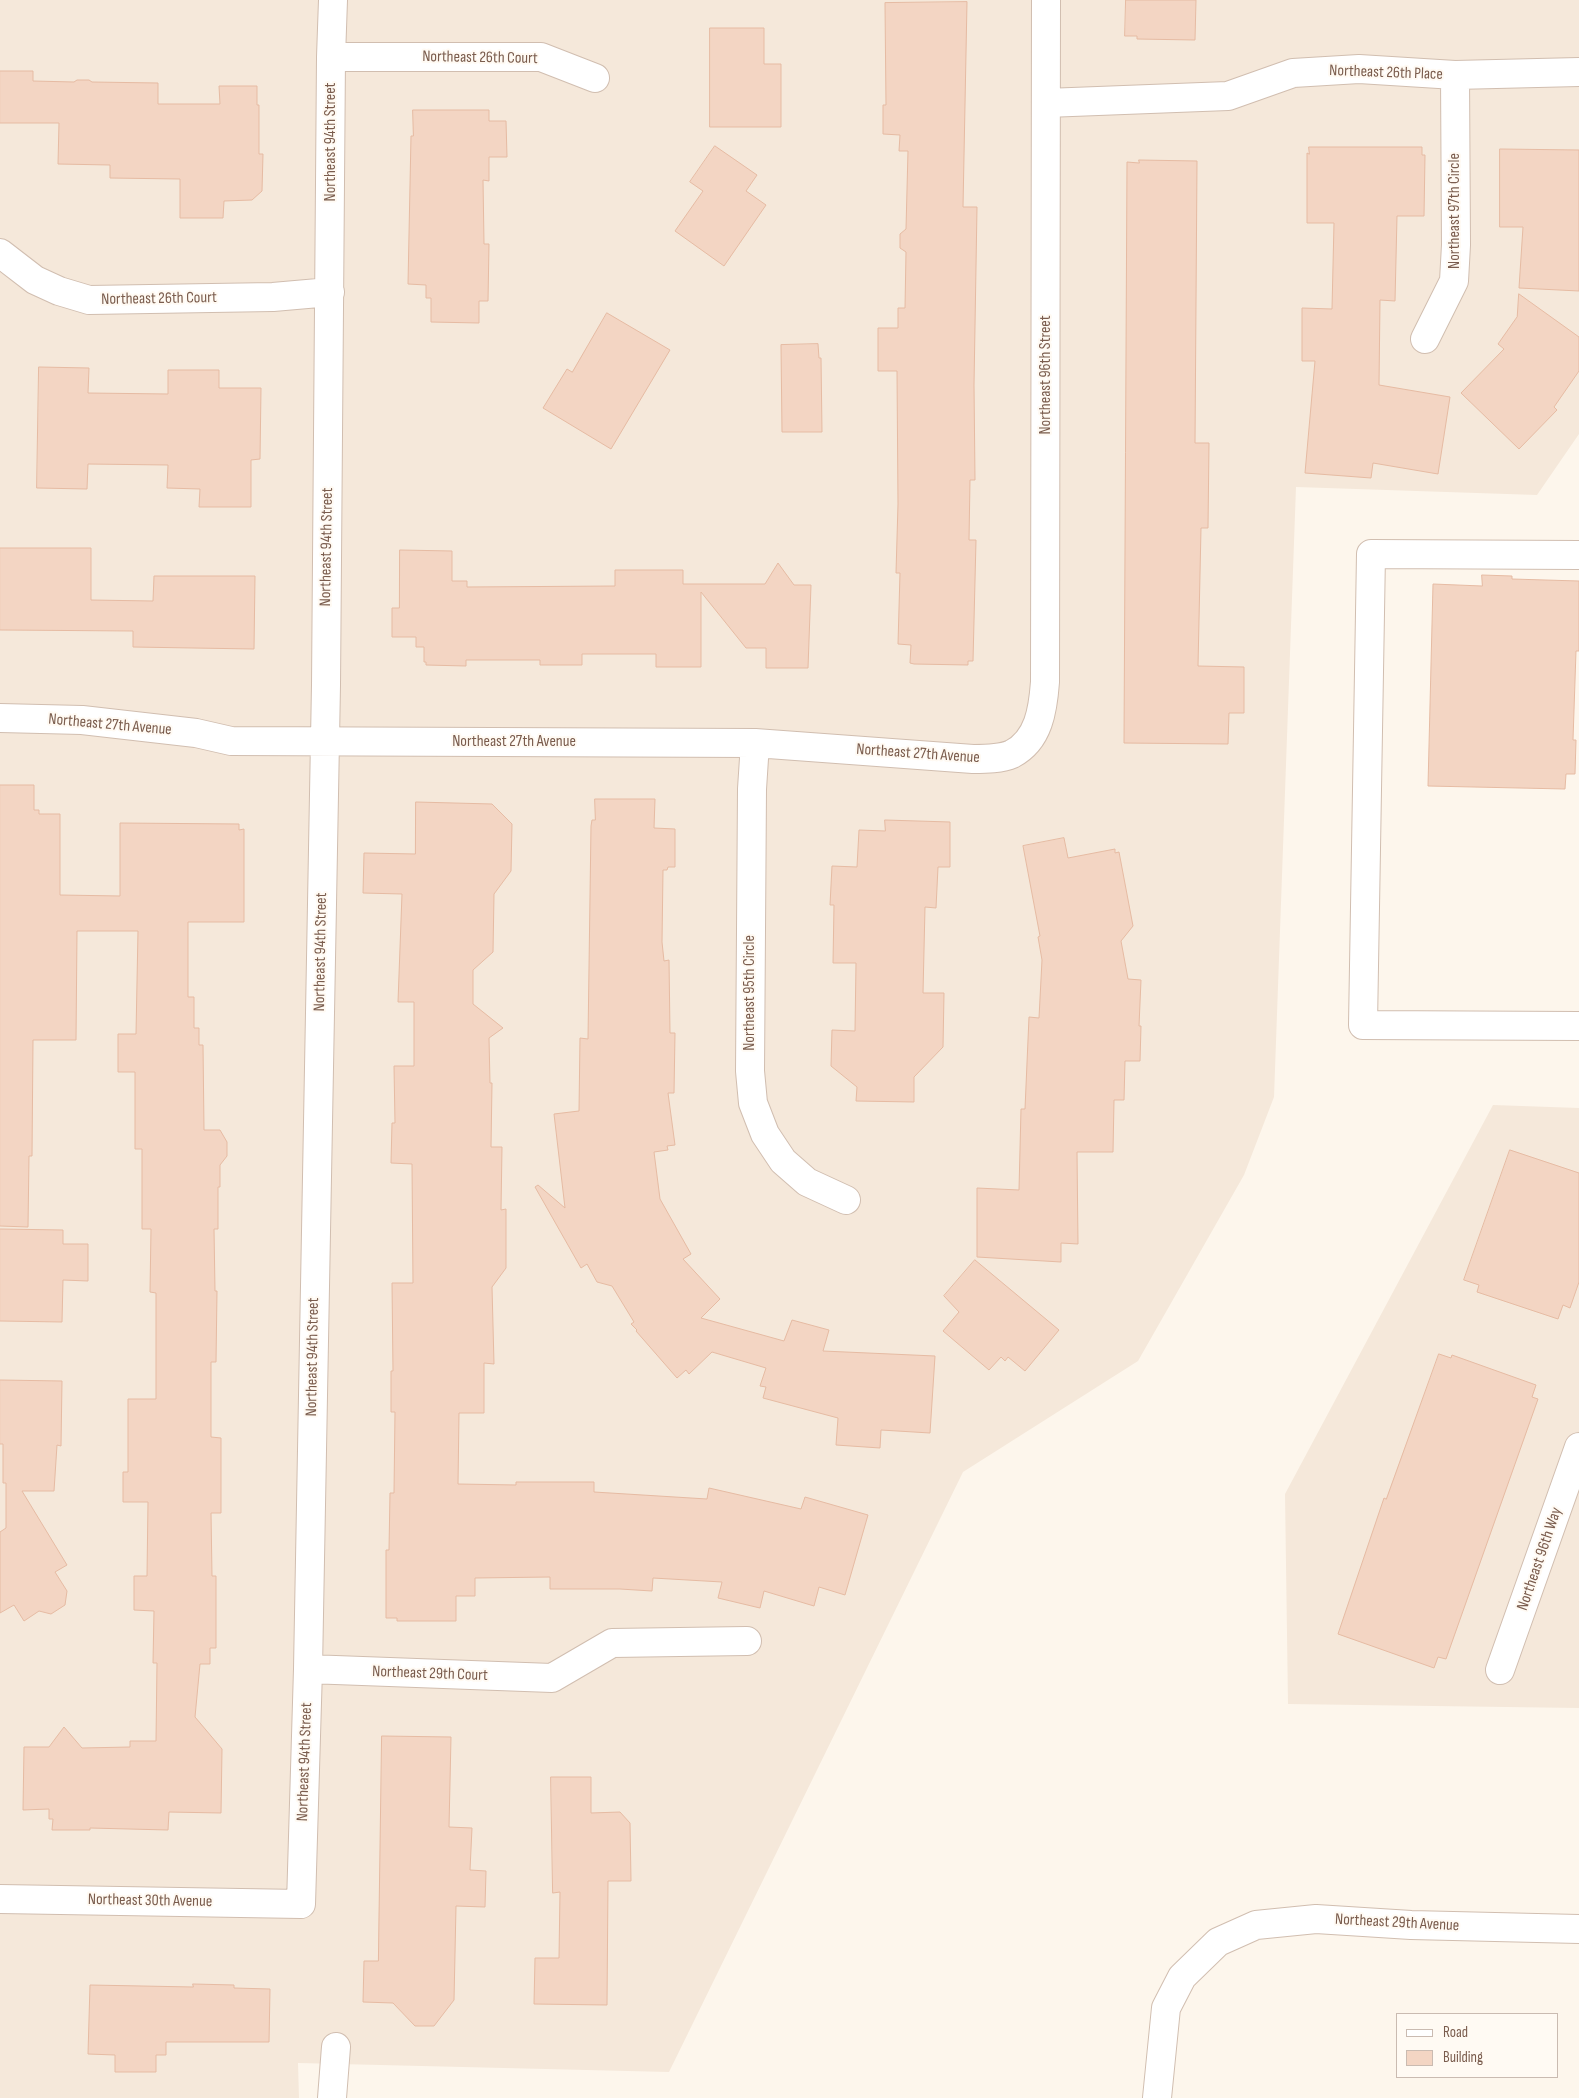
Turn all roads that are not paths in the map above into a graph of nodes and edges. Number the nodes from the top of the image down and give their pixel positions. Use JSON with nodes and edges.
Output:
{"nodes":[{"id":1,"x":333,"y":0,"type":"edge"},
{"id":2,"x":1046,"y":0,"type":"edge"},
{"id":3,"x":331,"y":57,"type":"junction"},
{"id":4,"x":1579,"y":72,"type":"edge"},
{"id":5,"x":1455,"y":75,"type":"junction"},
{"id":6,"x":595,"y":78,"type":"dead end"},
{"id":7,"x":1046,"y":103,"type":"junction"},
{"id":8,"x":0,"y":253,"type":"edge"},
{"id":9,"x":330,"y":292,"type":"junction"},
{"id":10,"x":1424,"y":339,"type":"dead end"},
{"id":11,"x":1579,"y":555,"type":"edge"},
{"id":12,"x":0,"y":718,"type":"edge"},
{"id":13,"x":325,"y":742,"type":"junction"},
{"id":14,"x":755,"y":742,"type":"junction"},
{"id":15,"x":1025,"y":744,"type":"joint"},
{"id":16,"x":1579,"y":1026,"type":"edge"},
{"id":17,"x":846,"y":1200,"type":"dead end"},
{"id":18,"x":1579,"y":1447,"type":"edge"},
{"id":19,"x":747,"y":1641,"type":"dead end"},
{"id":20,"x":308,"y":1669,"type":"junction"},
{"id":21,"x":1500,"y":1670,"type":"dead end"},
{"id":22,"x":0,"y":1899,"type":"edge"},
{"id":23,"x":300,"y":1904,"type":"joint"},
{"id":24,"x":1579,"y":1929,"type":"edge"},
{"id":25,"x":336,"y":2047,"type":"dead end"},
{"id":26,"x":332,"y":2098,"type":"edge"},
{"id":27,"x":1157,"y":2098,"type":"edge"}],
"edges":[{"from":1,"to":3,"type":"street","name":"Northeast 94th Street"},
{"from":2,"to":7,"type":"street","name":"Northeast 96th Street"},
{"from":3,"to":6,"type":"street","name":"Northeast 26th Court"},
{"from":3,"to":9,"type":"street","name":"Northeast 94th Street"},
{"from":4,"to":5,"type":"street","name":"Northeast 26th Place"},
{"from":5,"to":7,"type":"street","name":"Northeast 26th Place"},
{"from":5,"to":10,"type":"street","name":"Northeast 97th Circle"},
{"from":7,"to":15,"type":"street","name":"Northeast 96th Street"},
{"from":8,"to":9,"type":"street","name":"Northeast 26th Court"},
{"from":9,"to":13,"type":"street","name":"Northeast 94th Street"},
{"from":11,"to":16,"type":"street"},
{"from":12,"to":13,"type":"street","name":"Northeast 27th Avenue"},
{"from":13,"to":14,"type":"street","name":"Northeast 27th Avenue"},
{"from":13,"to":20,"type":"street","name":"Northeast 94th Street"},
{"from":14,"to":15,"type":"street","name":"Northeast 27th Avenue"},
{"from":14,"to":17,"type":"street","name":"Northeast 95th Circle"},
{"from":18,"to":21,"type":"street","name":"Northeast 96th Way"},
{"from":19,"to":20,"type":"street","name":"Northeast 29th Court"},
{"from":20,"to":23,"type":"street","name":"Northeast 94th Street"},
{"from":22,"to":23,"type":"street","name":"Northeast 30th Avenue"},
{"from":24,"to":27,"type":"street","name":"Northeast 29th Avenue"},
{"from":25,"to":26,"type":"street"}]}
